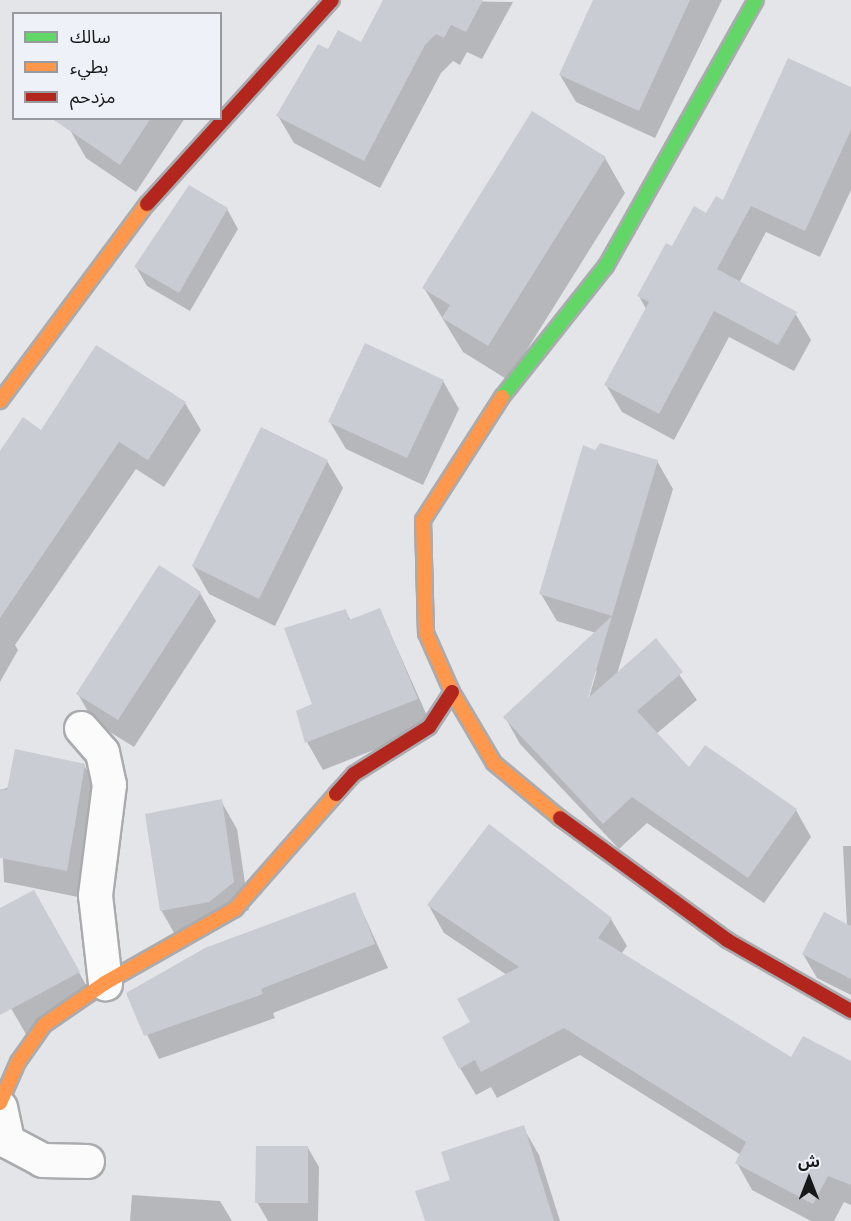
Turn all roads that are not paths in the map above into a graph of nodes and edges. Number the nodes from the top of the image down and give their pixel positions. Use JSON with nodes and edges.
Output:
{"nodes":[{"id":1,"x":332,"y":0,"type":"edge"},
{"id":2,"x":756,"y":0,"type":"edge"},
{"id":3,"x":0,"y":401,"type":"edge"},
{"id":4,"x":452,"y":692,"type":"junction"},
{"id":5,"x":81,"y":728,"type":"dead end"},
{"id":6,"x":105,"y":983,"type":"junction"},
{"id":7,"x":851,"y":1011,"type":"edge"},
{"id":8,"x":0,"y":1105,"type":"edge"},
{"id":9,"x":87,"y":1161,"type":"dead end"}],
"edges":[{"from":1,"to":3,"type":"street"},
{"from":2,"to":4,"type":"street"},
{"from":4,"to":6,"type":"street"},
{"from":4,"to":7,"type":"street"},
{"from":5,"to":6,"type":"street"},
{"from":6,"to":8,"type":"street"},
{"from":8,"to":9,"type":"street"}]}
